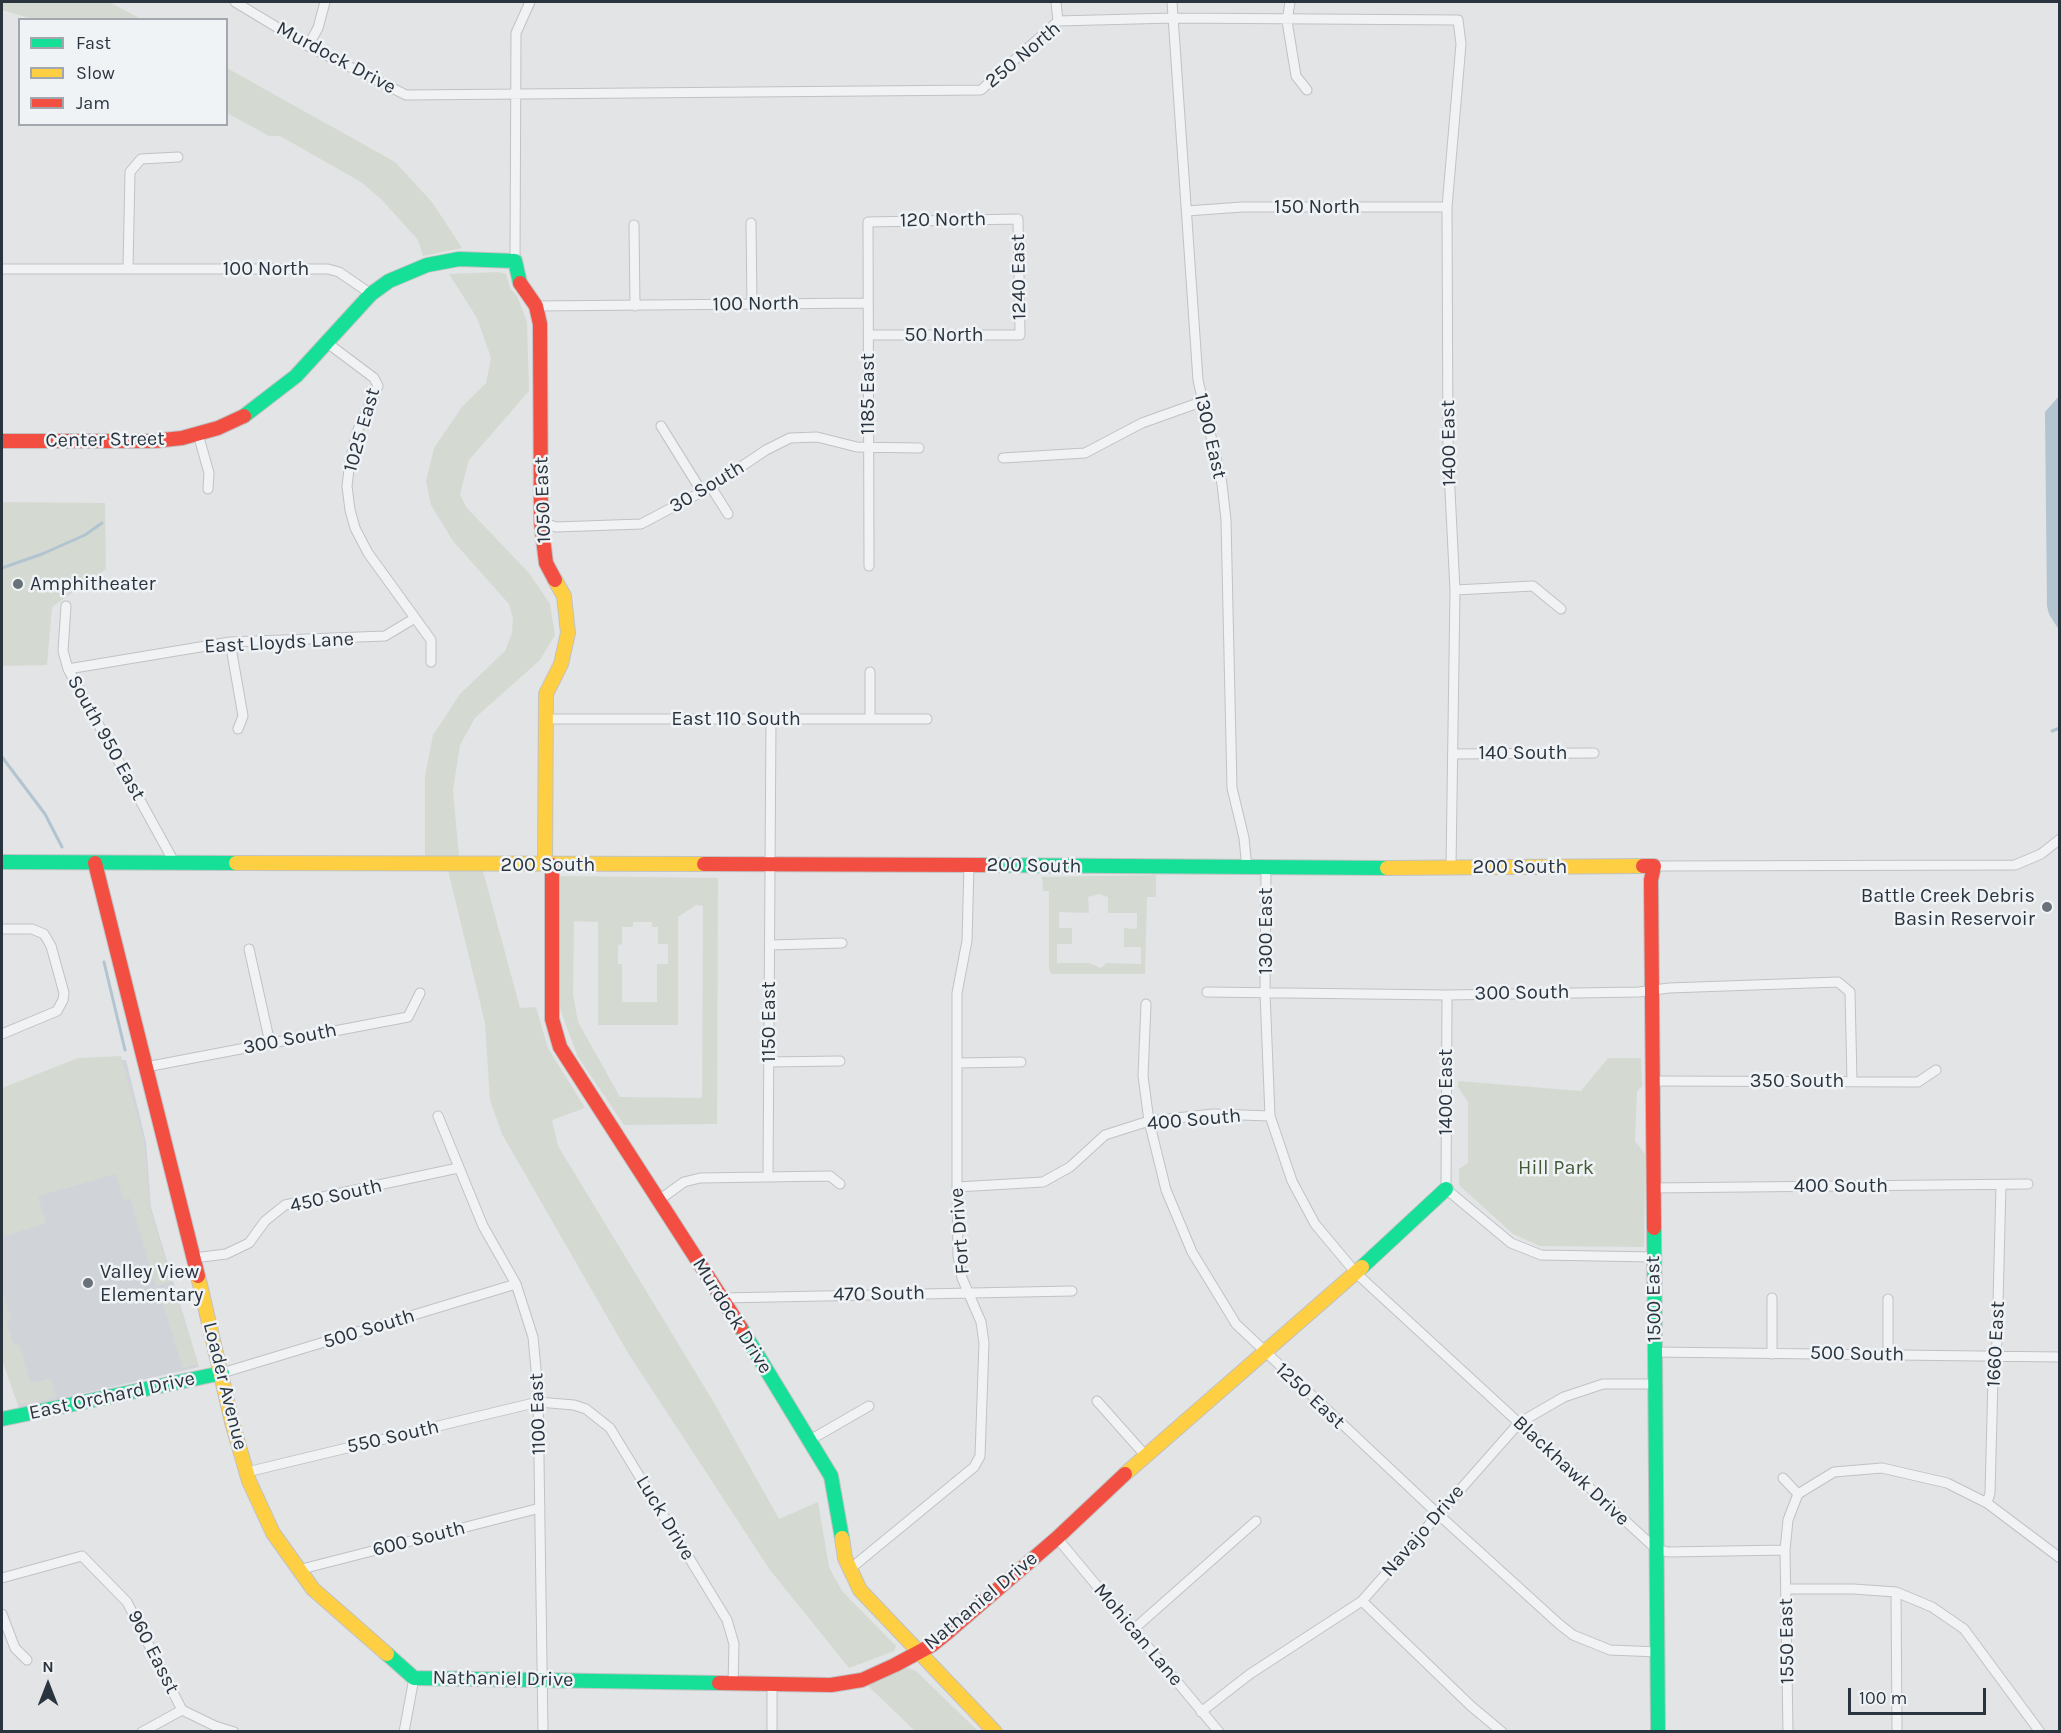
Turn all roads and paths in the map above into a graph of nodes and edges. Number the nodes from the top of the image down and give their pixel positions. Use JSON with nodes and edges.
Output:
{"nodes":[{"id":1,"x":235,"y":2,"type":"edge"},
{"id":2,"x":325,"y":2,"type":"edge"},
{"id":3,"x":530,"y":2,"type":"edge"},
{"id":4,"x":1056,"y":2,"type":"edge"},
{"id":5,"x":1172,"y":2,"type":"edge"},
{"id":6,"x":1290,"y":2,"type":"edge"},
{"id":7,"x":1173,"y":18,"type":"junction"},
{"id":8,"x":1458,"y":20,"type":"joint"},
{"id":9,"x":1058,"y":21,"type":"junction"},
{"id":10,"x":1287,"y":21,"type":"junction"},
{"id":11,"x":308,"y":46,"type":"junction"},
{"id":12,"x":1307,"y":90,"type":"dead end"},
{"id":13,"x":515,"y":93,"type":"junction"},
{"id":14,"x":178,"y":157,"type":"dead end"},
{"id":15,"x":1447,"y":207,"type":"junction"},
{"id":16,"x":1187,"y":211,"type":"junction"},
{"id":17,"x":1018,"y":219,"type":"joint"},
{"id":18,"x":868,"y":222,"type":"joint"},
{"id":19,"x":751,"y":223,"type":"dead end"},
{"id":20,"x":634,"y":225,"type":"dead end"},
{"id":21,"x":515,"y":261,"type":"junction"},
{"id":22,"x":128,"y":268,"type":"junction"},
{"id":23,"x":2,"y":269,"type":"edge"},
{"id":24,"x":371,"y":294,"type":"junction"},
{"id":25,"x":868,"y":303,"type":"junction"},
{"id":26,"x":752,"y":304,"type":"junction"},
{"id":27,"x":536,"y":306,"type":"junction"},
{"id":28,"x":635,"y":306,"type":"junction"},
{"id":29,"x":869,"y":335,"type":"junction"},
{"id":30,"x":1020,"y":335,"type":"joint"},
{"id":31,"x":326,"y":342,"type":"junction"},
{"id":32,"x":1201,"y":402,"type":"junction"},
{"id":33,"x":662,"y":426,"type":"dead end"},
{"id":34,"x":198,"y":434,"type":"junction"},
{"id":35,"x":2,"y":441,"type":"edge"},
{"id":36,"x":868,"y":447,"type":"junction"},
{"id":37,"x":919,"y":448,"type":"dead end"},
{"id":38,"x":1004,"y":458,"type":"dead end"},
{"id":39,"x":711,"y":487,"type":"junction"},
{"id":40,"x":208,"y":489,"type":"dead end"},
{"id":41,"x":702,"y":492,"type":"junction"},
{"id":42,"x":728,"y":514,"type":"dead end"},
{"id":43,"x":541,"y":522,"type":"junction"},
{"id":44,"x":869,"y":566,"type":"dead end"},
{"id":45,"x":1455,"y":590,"type":"junction"},
{"id":46,"x":66,"y":606,"type":"dead end"},
{"id":47,"x":1561,"y":609,"type":"dead end"},
{"id":48,"x":415,"y":618,"type":"junction"},
{"id":49,"x":230,"y":642,"type":"junction"},
{"id":50,"x":431,"y":662,"type":"dead end"},
{"id":51,"x":68,"y":669,"type":"junction"},
{"id":52,"x":870,"y":672,"type":"dead end"},
{"id":53,"x":545,"y":719,"type":"junction"},
{"id":54,"x":771,"y":719,"type":"junction"},
{"id":55,"x":870,"y":719,"type":"junction"},
{"id":56,"x":927,"y":719,"type":"dead end"},
{"id":57,"x":238,"y":729,"type":"dead end"},
{"id":58,"x":1594,"y":753,"type":"dead end"},
{"id":59,"x":1453,"y":754,"type":"junction"},
{"id":60,"x":2060,"y":839,"type":"edge"},
{"id":61,"x":2,"y":862,"type":"edge"},
{"id":62,"x":174,"y":862,"type":"junction"},
{"id":63,"x":95,"y":863,"type":"junction"},
{"id":64,"x":548,"y":865,"type":"junction"},
{"id":65,"x":969,"y":865,"type":"junction"},
{"id":66,"x":770,"y":866,"type":"junction"},
{"id":67,"x":1654,"y":866,"type":"junction"},
{"id":68,"x":1451,"y":867,"type":"junction"},
{"id":69,"x":1247,"y":868,"type":"junction"},
{"id":70,"x":1266,"y":868,"type":"junction"},
{"id":71,"x":2,"y":929,"type":"edge"},
{"id":72,"x":842,"y":943,"type":"dead end"},
{"id":73,"x":770,"y":945,"type":"junction"},
{"id":74,"x":249,"y":948,"type":"dead end"},
{"id":75,"x":1654,"y":989,"type":"junction"},
{"id":76,"x":1207,"y":992,"type":"dead end"},
{"id":77,"x":420,"y":993,"type":"dead end"},
{"id":78,"x":1265,"y":993,"type":"junction"},
{"id":79,"x":1447,"y":995,"type":"junction"},
{"id":80,"x":1146,"y":1004,"type":"dead end"},
{"id":81,"x":2,"y":1034,"type":"edge"},
{"id":82,"x":270,"y":1043,"type":"junction"},
{"id":83,"x":840,"y":1060,"type":"dead end"},
{"id":84,"x":769,"y":1062,"type":"junction"},
{"id":85,"x":1021,"y":1062,"type":"dead end"},
{"id":86,"x":957,"y":1063,"type":"junction"},
{"id":87,"x":146,"y":1067,"type":"junction"},
{"id":88,"x":1936,"y":1070,"type":"dead end"},
{"id":89,"x":1654,"y":1081,"type":"junction"},
{"id":90,"x":1852,"y":1081,"type":"junction"},
{"id":91,"x":438,"y":1116,"type":"dead end"},
{"id":92,"x":1270,"y":1116,"type":"junction"},
{"id":93,"x":1149,"y":1121,"type":"junction"},
{"id":94,"x":459,"y":1168,"type":"junction"},
{"id":95,"x":768,"y":1177,"type":"junction"},
{"id":96,"x":840,"y":1184,"type":"dead end"},
{"id":97,"x":2028,"y":1184,"type":"dead end"},
{"id":98,"x":2001,"y":1185,"type":"junction"},
{"id":99,"x":957,"y":1187,"type":"junction"},
{"id":100,"x":1653,"y":1188,"type":"junction"},
{"id":101,"x":1446,"y":1189,"type":"junction"},
{"id":102,"x":659,"y":1200,"type":"junction"},
{"id":103,"x":1654,"y":1257,"type":"junction"},
{"id":104,"x":194,"y":1258,"type":"junction"},
{"id":105,"x":1356,"y":1273,"type":"junction"},
{"id":106,"x":516,"y":1284,"type":"junction"},
{"id":107,"x":1072,"y":1291,"type":"dead end"},
{"id":108,"x":968,"y":1292,"type":"junction"},
{"id":109,"x":722,"y":1298,"type":"junction"},
{"id":110,"x":1772,"y":1298,"type":"dead end"},
{"id":111,"x":1888,"y":1299,"type":"dead end"},
{"id":112,"x":1263,"y":1352,"type":"junction"},
{"id":113,"x":1655,"y":1352,"type":"junction"},
{"id":114,"x":1772,"y":1354,"type":"junction"},
{"id":115,"x":1888,"y":1355,"type":"junction"},
{"id":116,"x":1996,"y":1356,"type":"junction"},
{"id":117,"x":2060,"y":1356,"type":"edge"},
{"id":118,"x":222,"y":1373,"type":"junction"},
{"id":119,"x":1654,"y":1384,"type":"junction"},
{"id":120,"x":1097,"y":1401,"type":"dead end"},
{"id":121,"x":538,"y":1402,"type":"junction"},
{"id":122,"x":869,"y":1406,"type":"dead end"},
{"id":123,"x":2,"y":1419,"type":"edge"},
{"id":124,"x":1519,"y":1423,"type":"junction"},
{"id":125,"x":810,"y":1440,"type":"junction"},
{"id":126,"x":1145,"y":1455,"type":"junction"},
{"id":127,"x":247,"y":1472,"type":"junction"},
{"id":128,"x":1783,"y":1478,"type":"dead end"},
{"id":129,"x":1798,"y":1494,"type":"junction"},
{"id":130,"x":1987,"y":1503,"type":"junction"},
{"id":131,"x":540,"y":1508,"type":"junction"},
{"id":132,"x":1438,"y":1515,"type":"junction"},
{"id":133,"x":1256,"y":1521,"type":"dead end"},
{"id":134,"x":1057,"y":1538,"type":"junction"},
{"id":135,"x":1656,"y":1549,"type":"junction"},
{"id":136,"x":1785,"y":1550,"type":"junction"},
{"id":137,"x":2060,"y":1558,"type":"edge"},
{"id":138,"x":850,"y":1569,"type":"junction"},
{"id":139,"x":298,"y":1570,"type":"junction"},
{"id":140,"x":2,"y":1578,"type":"edge"},
{"id":141,"x":1786,"y":1590,"type":"junction"},
{"id":142,"x":1896,"y":1592,"type":"junction"},
{"id":143,"x":1362,"y":1601,"type":"junction"},
{"id":144,"x":2,"y":1614,"type":"edge"},
{"id":145,"x":1134,"y":1628,"type":"junction"},
{"id":146,"x":1658,"y":1652,"type":"junction"},
{"id":147,"x":917,"y":1653,"type":"junction"},
{"id":148,"x":27,"y":1660,"type":"dead end"},
{"id":149,"x":414,"y":1678,"type":"junction"},
{"id":150,"x":544,"y":1680,"type":"junction"},
{"id":151,"x":733,"y":1685,"type":"junction"},
{"id":152,"x":771,"y":1685,"type":"junction"},
{"id":153,"x":182,"y":1710,"type":"junction"},
{"id":154,"x":1201,"y":1712,"type":"junction"},
{"id":155,"x":142,"y":1731,"type":"edge"},
{"id":156,"x":234,"y":1731,"type":"edge"},
{"id":157,"x":404,"y":1731,"type":"edge"},
{"id":158,"x":543,"y":1731,"type":"edge"},
{"id":159,"x":772,"y":1731,"type":"edge"},
{"id":160,"x":995,"y":1731,"type":"edge"},
{"id":161,"x":1219,"y":1731,"type":"edge"},
{"id":162,"x":1502,"y":1731,"type":"edge"},
{"id":163,"x":1658,"y":1731,"type":"edge"},
{"id":164,"x":1788,"y":1731,"type":"edge"},
{"id":165,"x":1897,"y":1731,"type":"edge"},
{"id":166,"x":2039,"y":1731,"type":"edge"}],
"edges":[{"from":1,"to":11,"type":"street","name":"Murdock Drive"},
{"from":2,"to":11,"type":"street"},
{"from":3,"to":13,"type":"street"},
{"from":4,"to":9,"type":"street"},
{"from":5,"to":7,"type":"street","name":"1300 East"},
{"from":6,"to":10,"type":"street"},
{"from":7,"to":9,"type":"street","name":"250 North"},
{"from":7,"to":10,"type":"street","name":"250 North"},
{"from":7,"to":16,"type":"street","name":"1300 East"},
{"from":8,"to":10,"type":"street","name":"250 North"},
{"from":8,"to":15,"type":"street","name":"1400 East"},
{"from":9,"to":13,"type":"street","name":"250 North"},
{"from":10,"to":12,"type":"street"},
{"from":11,"to":13,"type":"street","name":"Murdock Drive"},
{"from":13,"to":21,"type":"street"},
{"from":14,"to":22,"type":"street"},
{"from":15,"to":16,"type":"street","name":"150 North"},
{"from":15,"to":45,"type":"street","name":"1400 East"},
{"from":16,"to":32,"type":"street","name":"1300 East"},
{"from":17,"to":18,"type":"street","name":"120 North"},
{"from":17,"to":30,"type":"street","name":"1240 East"},
{"from":18,"to":25,"type":"street","name":"1185 East"},
{"from":19,"to":26,"type":"street"},
{"from":20,"to":28,"type":"street"},
{"from":21,"to":24,"type":"street"},
{"from":21,"to":27,"type":"street"},
{"from":22,"to":23,"type":"street","name":"100 North"},
{"from":22,"to":24,"type":"street","name":"100 North"},
{"from":24,"to":31,"type":"street","name":"Center Street"},
{"from":25,"to":26,"type":"street","name":"100 North"},
{"from":25,"to":29,"type":"street","name":"1185 East"},
{"from":26,"to":28,"type":"street","name":"100 North"},
{"from":27,"to":28,"type":"street","name":"100 North"},
{"from":27,"to":43,"type":"street","name":"1050 East"},
{"from":29,"to":30,"type":"street","name":"50 North"},
{"from":29,"to":36,"type":"street","name":"1185 East"},
{"from":31,"to":34,"type":"street","name":"Center Street"},
{"from":31,"to":48,"type":"street","name":"1025 East"},
{"from":32,"to":38,"type":"street"},
{"from":32,"to":69,"type":"street","name":"1300 East"},
{"from":33,"to":41,"type":"street"},
{"from":34,"to":35,"type":"street","name":"Center Street"},
{"from":34,"to":40,"type":"street"},
{"from":36,"to":37,"type":"street","name":"30 South"},
{"from":36,"to":39,"type":"street","name":"30 South"},
{"from":36,"to":44,"type":"street","name":"1185 East"},
{"from":39,"to":41,"type":"street","name":"30 South"},
{"from":39,"to":42,"type":"street"},
{"from":41,"to":43,"type":"street","name":"30 South"},
{"from":43,"to":53,"type":"street","name":"1050 East"},
{"from":45,"to":47,"type":"street"},
{"from":45,"to":59,"type":"street","name":"1400 East"},
{"from":46,"to":51,"type":"street","name":"South 950 East"},
{"from":48,"to":49,"type":"street","name":"East Lloyds Lane"},
{"from":48,"to":50,"type":"street","name":"1025 East"},
{"from":49,"to":51,"type":"street","name":"East Lloyds Lane"},
{"from":49,"to":57,"type":"street"},
{"from":51,"to":62,"type":"street","name":"South 950 East"},
{"from":52,"to":55,"type":"street"},
{"from":53,"to":54,"type":"street","name":"East 110 South"},
{"from":53,"to":64,"type":"street","name":"1050 East"},
{"from":54,"to":55,"type":"street","name":"East 110 South"},
{"from":54,"to":66,"type":"street","name":"1150 East"},
{"from":55,"to":56,"type":"street","name":"East 110 South"},
{"from":58,"to":59,"type":"street","name":"140 South"},
{"from":59,"to":68,"type":"street","name":"1400 East"},
{"from":60,"to":67,"type":"street","name":"200 South"},
{"from":61,"to":63,"type":"street","name":"200 South"},
{"from":62,"to":63,"type":"street","name":"200 South"},
{"from":62,"to":64,"type":"street","name":"200 South"},
{"from":63,"to":87,"type":"street","name":"Loader Avenue"},
{"from":64,"to":66,"type":"street","name":"200 South"},
{"from":64,"to":102,"type":"street","name":"Murdock Drive"},
{"from":65,"to":66,"type":"street","name":"200 South"},
{"from":65,"to":69,"type":"street","name":"200 South"},
{"from":65,"to":86,"type":"street","name":"Fort Drive"},
{"from":66,"to":73,"type":"street","name":"1150 East"},
{"from":67,"to":68,"type":"street","name":"200 South"},
{"from":67,"to":75,"type":"street","name":"1500 East"},
{"from":68,"to":70,"type":"street","name":"200 South"},
{"from":69,"to":70,"type":"street","name":"200 South"},
{"from":70,"to":78,"type":"street","name":"1300 East"},
{"from":71,"to":81,"type":"street"},
{"from":72,"to":73,"type":"street"},
{"from":73,"to":84,"type":"street","name":"1150 East"},
{"from":74,"to":82,"type":"street"},
{"from":75,"to":79,"type":"street","name":"300 South"},
{"from":75,"to":89,"type":"street","name":"1500 East"},
{"from":75,"to":90,"type":"street","name":"300 South"},
{"from":76,"to":78,"type":"street","name":"300 South"},
{"from":77,"to":82,"type":"street","name":"300 South"},
{"from":78,"to":79,"type":"street","name":"300 South"},
{"from":78,"to":92,"type":"street","name":"Blackhawk Drive"},
{"from":79,"to":101,"type":"street","name":"1400 East"},
{"from":80,"to":93,"type":"street","name":"1250 East"},
{"from":82,"to":87,"type":"street","name":"300 South"},
{"from":83,"to":84,"type":"street"},
{"from":84,"to":95,"type":"street","name":"1150 East"},
{"from":85,"to":86,"type":"street"},
{"from":86,"to":99,"type":"street","name":"Fort Drive"},
{"from":87,"to":104,"type":"street","name":"Loader Avenue"},
{"from":88,"to":90,"type":"street","name":"350 South"},
{"from":89,"to":90,"type":"street","name":"350 South"},
{"from":89,"to":100,"type":"street","name":"1500 East"},
{"from":91,"to":94,"type":"street","name":"1100 East"},
{"from":92,"to":93,"type":"street","name":"400 South"},
{"from":92,"to":105,"type":"street","name":"Blackhawk Drive"},
{"from":93,"to":99,"type":"street","name":"400 South"},
{"from":93,"to":112,"type":"street","name":"1250 East"},
{"from":94,"to":104,"type":"street","name":"450 South"},
{"from":94,"to":106,"type":"street","name":"1100 East"},
{"from":95,"to":96,"type":"street"},
{"from":95,"to":102,"type":"street"},
{"from":97,"to":98,"type":"street","name":"400 South"},
{"from":98,"to":100,"type":"street","name":"400 South"},
{"from":98,"to":116,"type":"street","name":"1660 East"},
{"from":99,"to":108,"type":"street","name":"Fort Drive"},
{"from":100,"to":103,"type":"street","name":"1500 East"},
{"from":101,"to":103,"type":"street"},
{"from":101,"to":105,"type":"street","name":"Nathaniel Drive"},
{"from":102,"to":109,"type":"street","name":"Murdock Drive"},
{"from":103,"to":113,"type":"street","name":"1500 East"},
{"from":104,"to":118,"type":"street","name":"Loader Avenue"},
{"from":105,"to":112,"type":"street","name":"Nathaniel Drive"},
{"from":105,"to":124,"type":"street","name":"Blackhawk Drive"},
{"from":106,"to":118,"type":"street","name":"500 South"},
{"from":106,"to":121,"type":"street","name":"1100 East"},
{"from":107,"to":108,"type":"street","name":"470 South"},
{"from":108,"to":109,"type":"street","name":"470 South"},
{"from":108,"to":138,"type":"street","name":"Fort Drive"},
{"from":109,"to":125,"type":"street","name":"Murdock Drive"},
{"from":110,"to":114,"type":"street"},
{"from":111,"to":115,"type":"street"},
{"from":112,"to":126,"type":"street","name":"Nathaniel Drive"},
{"from":112,"to":132,"type":"street","name":"1250 East"},
{"from":113,"to":114,"type":"street","name":"500 South"},
{"from":113,"to":119,"type":"street","name":"1500 East"},
{"from":114,"to":115,"type":"street","name":"500 South"},
{"from":115,"to":116,"type":"street","name":"500 South"},
{"from":116,"to":117,"type":"street","name":"500 South"},
{"from":116,"to":130,"type":"street","name":"1660 East"},
{"from":118,"to":123,"type":"street","name":"East Orchard Drive"},
{"from":118,"to":127,"type":"street","name":"Loader Avenue"},
{"from":119,"to":124,"type":"street","name":"Navajo Drive"},
{"from":119,"to":135,"type":"street","name":"1500 East"},
{"from":120,"to":126,"type":"street"},
{"from":121,"to":127,"type":"street","name":"550 South"},
{"from":121,"to":131,"type":"street","name":"1100 East"},
{"from":121,"to":151,"type":"street","name":"Luck Drive"},
{"from":122,"to":125,"type":"street"},
{"from":124,"to":132,"type":"street","name":"Navajo Drive"},
{"from":124,"to":135,"type":"street","name":"Blackhawk Drive"},
{"from":125,"to":138,"type":"street","name":"Murdock Drive"},
{"from":126,"to":134,"type":"street","name":"Nathaniel Drive"},
{"from":127,"to":139,"type":"street","name":"Loader Avenue"},
{"from":128,"to":129,"type":"street"},
{"from":129,"to":130,"type":"street"},
{"from":129,"to":136,"type":"street"},
{"from":130,"to":137,"type":"street"},
{"from":131,"to":139,"type":"street","name":"600 South"},
{"from":131,"to":150,"type":"street","name":"1100 East"},
{"from":132,"to":143,"type":"street","name":"Navajo Drive"},
{"from":132,"to":146,"type":"street","name":"1250 East"},
{"from":133,"to":145,"type":"street"},
{"from":134,"to":145,"type":"street","name":"Mohican Lane"},
{"from":134,"to":147,"type":"street","name":"Nathaniel Drive"},
{"from":135,"to":136,"type":"street"},
{"from":135,"to":146,"type":"street","name":"1500 East"},
{"from":136,"to":141,"type":"street","name":"1550 East"},
{"from":138,"to":147,"type":"street","name":"Murdock Drive"},
{"from":139,"to":149,"type":"street","name":"Loader Avenue"},
{"from":140,"to":153,"type":"street","name":"960 Easst"},
{"from":141,"to":142,"type":"street"},
{"from":141,"to":164,"type":"street","name":"1550 East"},
{"from":142,"to":165,"type":"street"},
{"from":142,"to":166,"type":"street"},
{"from":143,"to":154,"type":"street","name":"Navajo Drive"},
{"from":143,"to":162,"type":"street"},
{"from":144,"to":148,"type":"street"},
{"from":145,"to":154,"type":"street","name":"Mohican Lane"},
{"from":146,"to":163,"type":"street","name":"1500 East"},
{"from":147,"to":152,"type":"street","name":"Nathaniel Drive"},
{"from":147,"to":160,"type":"street","name":"Murdock Drive"},
{"from":149,"to":150,"type":"street","name":"Nathaniel Drive"},
{"from":149,"to":157,"type":"street"},
{"from":150,"to":151,"type":"street","name":"Nathaniel Drive"},
{"from":150,"to":158,"type":"street","name":"1100 East"},
{"from":151,"to":152,"type":"street","name":"Nathaniel Drive"},
{"from":152,"to":159,"type":"street"},
{"from":153,"to":155,"type":"street"},
{"from":153,"to":156,"type":"street","name":"960 Easst"},
{"from":154,"to":161,"type":"street","name":"Mohican Lane"}]}
